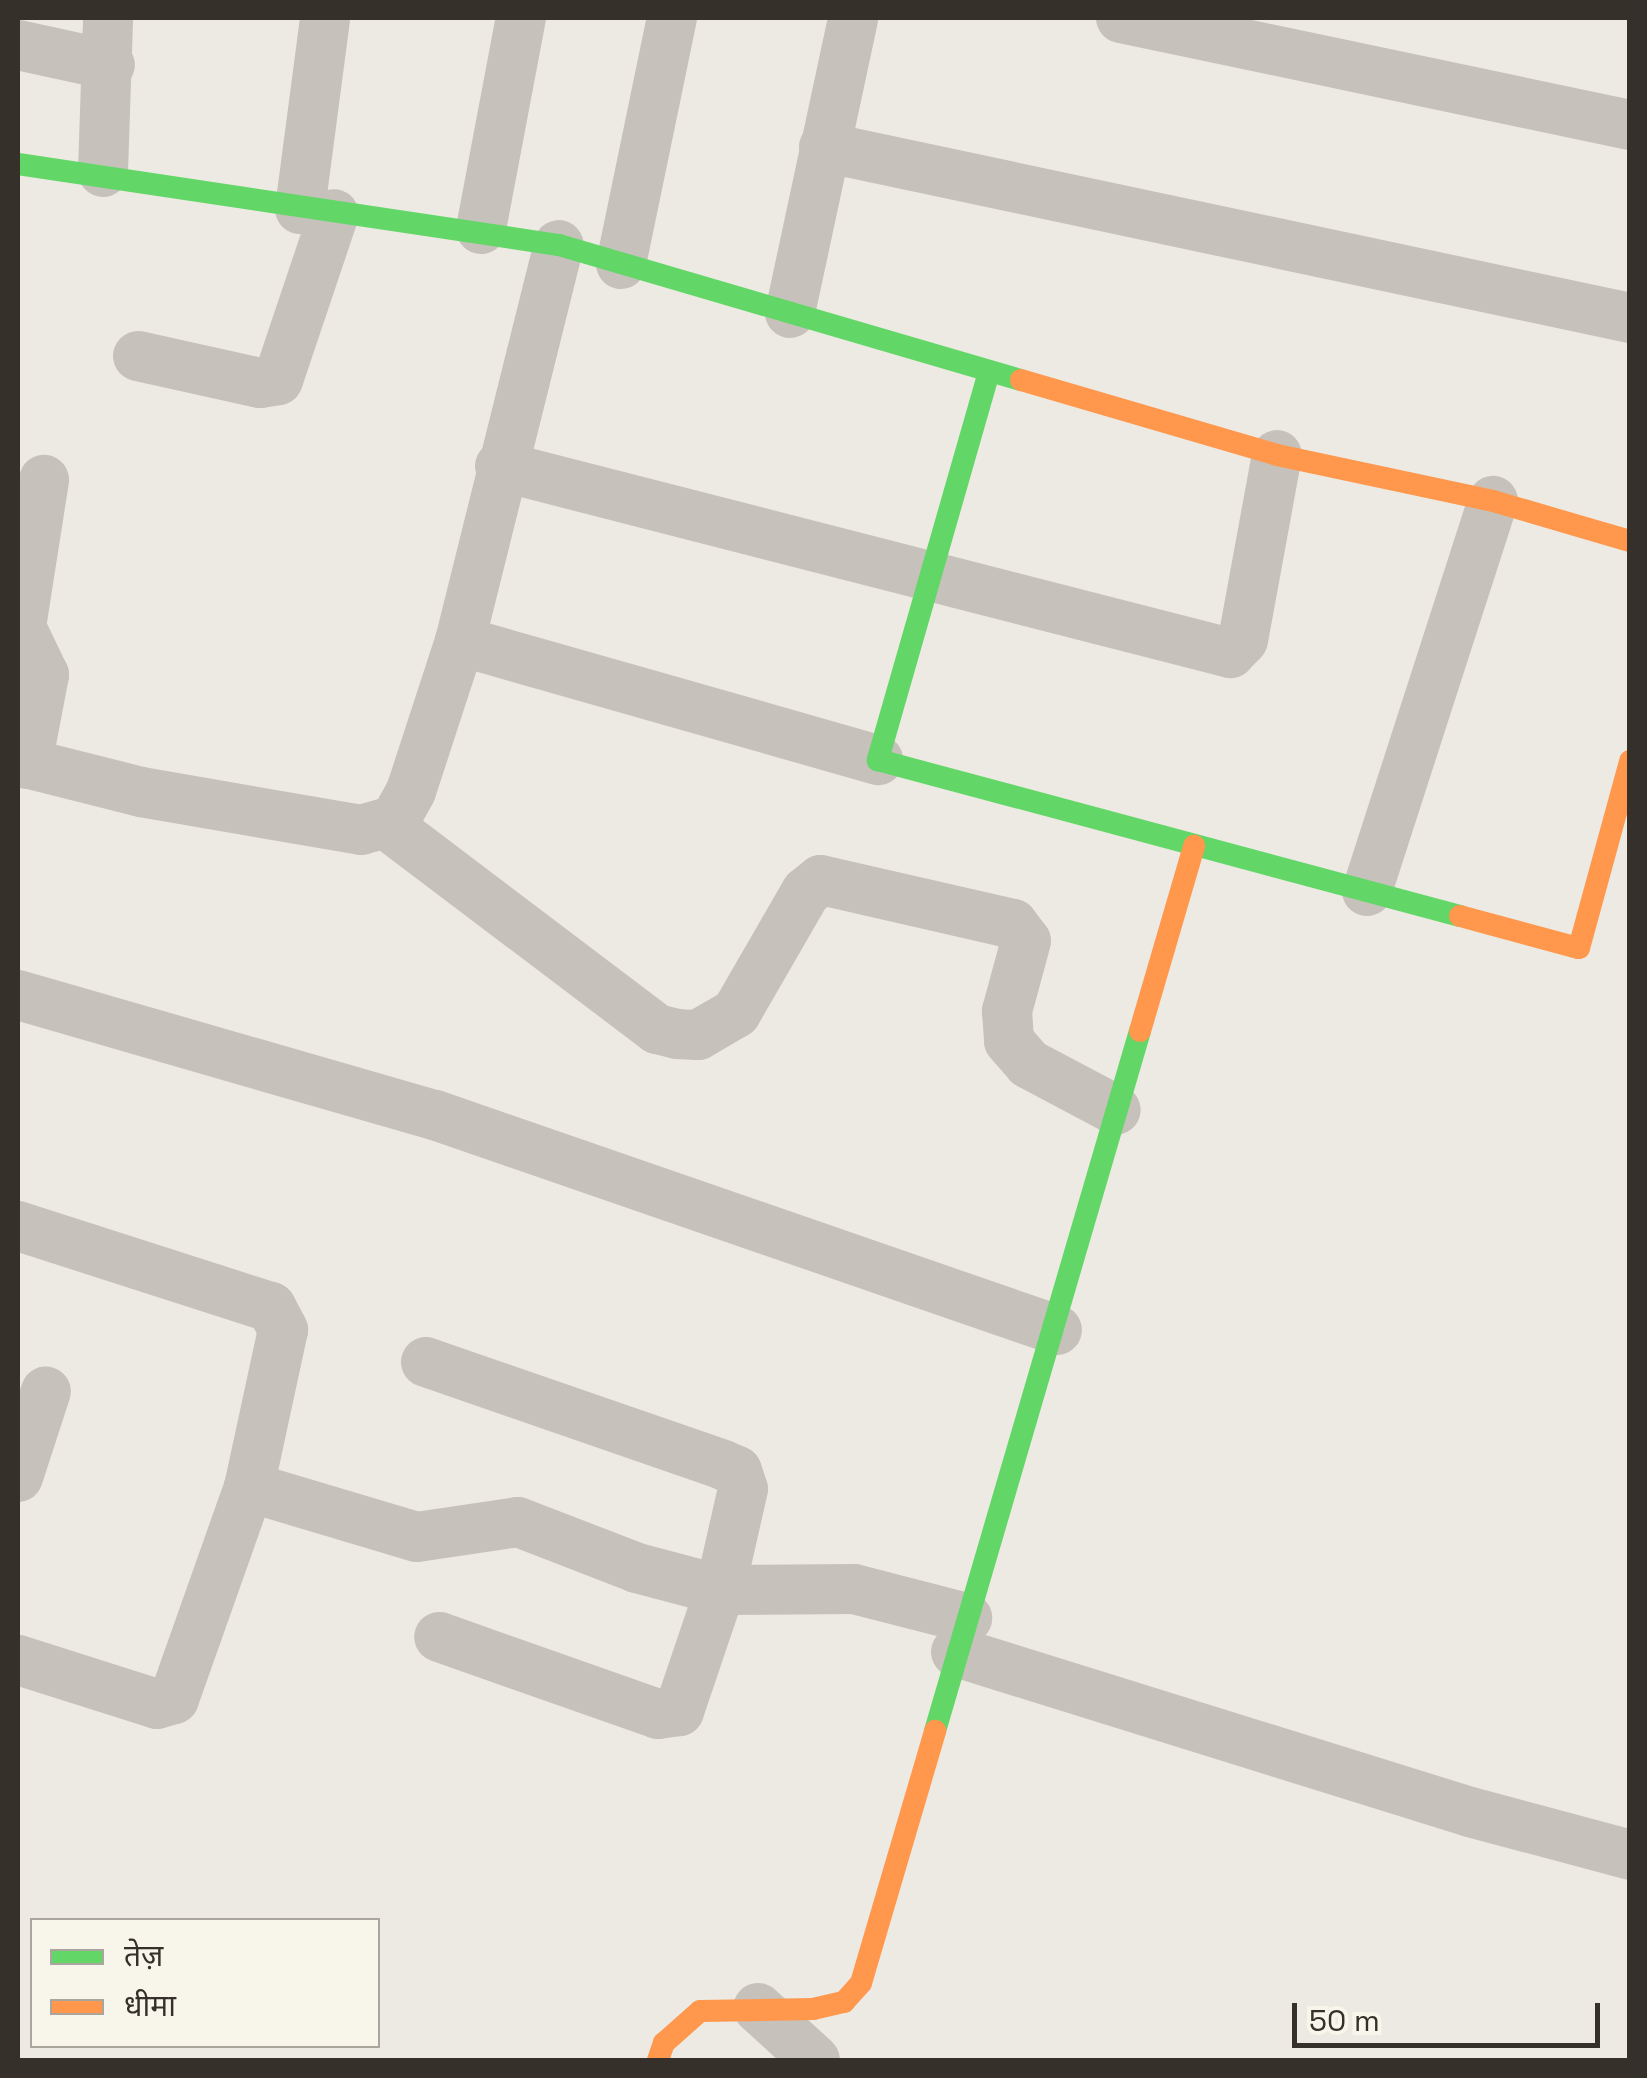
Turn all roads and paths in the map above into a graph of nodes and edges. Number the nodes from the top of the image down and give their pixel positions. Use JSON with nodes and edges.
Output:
{"nodes":[{"id":1,"x":326,"y":18,"type":"edge"},
{"id":2,"x":521,"y":18,"type":"edge"},
{"id":3,"x":672,"y":18,"type":"edge"},
{"id":4,"x":852,"y":18,"type":"edge"},
{"id":5,"x":1122,"y":18,"type":"edge"},
{"id":6,"x":109,"y":41,"type":"edge"},
{"id":7,"x":18,"y":45,"type":"edge"},
{"id":8,"x":1630,"y":125,"type":"edge"},
{"id":9,"x":824,"y":147,"type":"junction"},
{"id":10,"x":18,"y":164,"type":"edge"},
{"id":11,"x":102,"y":172,"type":"junction"},
{"id":12,"x":317,"y":212,"type":"junction"},
{"id":13,"x":482,"y":230,"type":"junction"},
{"id":14,"x":559,"y":245,"type":"junction"},
{"id":15,"x":621,"y":264,"type":"junction"},
{"id":16,"x":790,"y":313,"type":"junction"},
{"id":17,"x":1630,"y":318,"type":"edge"},
{"id":18,"x":138,"y":356,"type":"dead end"},
{"id":19,"x":989,"y":372,"type":"junction"},
{"id":20,"x":1278,"y":455,"type":"junction"},
{"id":21,"x":500,"y":466,"type":"junction"},
{"id":22,"x":44,"y":480,"type":"dead end"},
{"id":23,"x":1493,"y":502,"type":"junction"},
{"id":24,"x":1630,"y":541,"type":"edge"},
{"id":25,"x":930,"y":576,"type":"junction"},
{"id":26,"x":460,"y":642,"type":"junction"},
{"id":27,"x":878,"y":760,"type":"junction"},
{"id":28,"x":1630,"y":761,"type":"edge"},
{"id":29,"x":22,"y":763,"type":"edge"},
{"id":30,"x":386,"y":824,"type":"junction"},
{"id":31,"x":1194,"y":846,"type":"junction"},
{"id":32,"x":1366,"y":891,"type":"junction"},
{"id":33,"x":18,"y":995,"type":"edge"},
{"id":34,"x":1116,"y":1110,"type":"junction"},
{"id":35,"x":18,"y":1226,"type":"edge"},
{"id":36,"x":1057,"y":1330,"type":"junction"},
{"id":37,"x":426,"y":1362,"type":"dead end"},
{"id":38,"x":46,"y":1391,"type":"dead end"},
{"id":39,"x":18,"y":1477,"type":"edge"},
{"id":40,"x":249,"y":1487,"type":"junction"},
{"id":41,"x":720,"y":1590,"type":"junction"},
{"id":42,"x":961,"y":1635,"type":"junction"},
{"id":43,"x":439,"y":1637,"type":"dead end"},
{"id":44,"x":18,"y":1660,"type":"edge"},
{"id":45,"x":1630,"y":1854,"type":"edge"},
{"id":46,"x":758,"y":2008,"type":"junction"},
{"id":47,"x":658,"y":2060,"type":"edge"},
{"id":48,"x":815,"y":2060,"type":"edge"}],
"edges":[{"from":1,"to":12,"type":"street"},
{"from":2,"to":13,"type":"street"},
{"from":3,"to":15,"type":"street"},
{"from":4,"to":9,"type":"street"},
{"from":5,"to":8,"type":"street"},
{"from":6,"to":7,"type":"street"},
{"from":6,"to":11,"type":"street"},
{"from":9,"to":16,"type":"street"},
{"from":9,"to":17,"type":"street"},
{"from":10,"to":11,"type":"street"},
{"from":11,"to":12,"type":"street"},
{"from":12,"to":13,"type":"street"},
{"from":12,"to":18,"type":"street"},
{"from":13,"to":14,"type":"street"},
{"from":14,"to":15,"type":"street"},
{"from":14,"to":21,"type":"street"},
{"from":15,"to":16,"type":"street"},
{"from":16,"to":19,"type":"street"},
{"from":19,"to":20,"type":"street"},
{"from":19,"to":25,"type":"street"},
{"from":20,"to":23,"type":"street"},
{"from":20,"to":25,"type":"street"},
{"from":21,"to":25,"type":"street"},
{"from":21,"to":26,"type":"street"},
{"from":22,"to":29,"type":"street"},
{"from":23,"to":24,"type":"street"},
{"from":23,"to":32,"type":"street"},
{"from":25,"to":27,"type":"street"},
{"from":26,"to":27,"type":"street"},
{"from":26,"to":30,"type":"street"},
{"from":27,"to":31,"type":"street"},
{"from":28,"to":32,"type":"street"},
{"from":29,"to":30,"type":"street"},
{"from":30,"to":34,"type":"street"},
{"from":31,"to":32,"type":"street"},
{"from":31,"to":34,"type":"street"},
{"from":33,"to":36,"type":"street"},
{"from":34,"to":36,"type":"street"},
{"from":35,"to":40,"type":"street"},
{"from":36,"to":42,"type":"street"},
{"from":37,"to":41,"type":"street"},
{"from":38,"to":39,"type":"street"},
{"from":40,"to":41,"type":"street"},
{"from":40,"to":44,"type":"street"},
{"from":41,"to":42,"type":"street"},
{"from":41,"to":43,"type":"street"},
{"from":42,"to":45,"type":"street"},
{"from":42,"to":46,"type":"street"},
{"from":46,"to":47,"type":"street"},
{"from":46,"to":48,"type":"street"}]}
